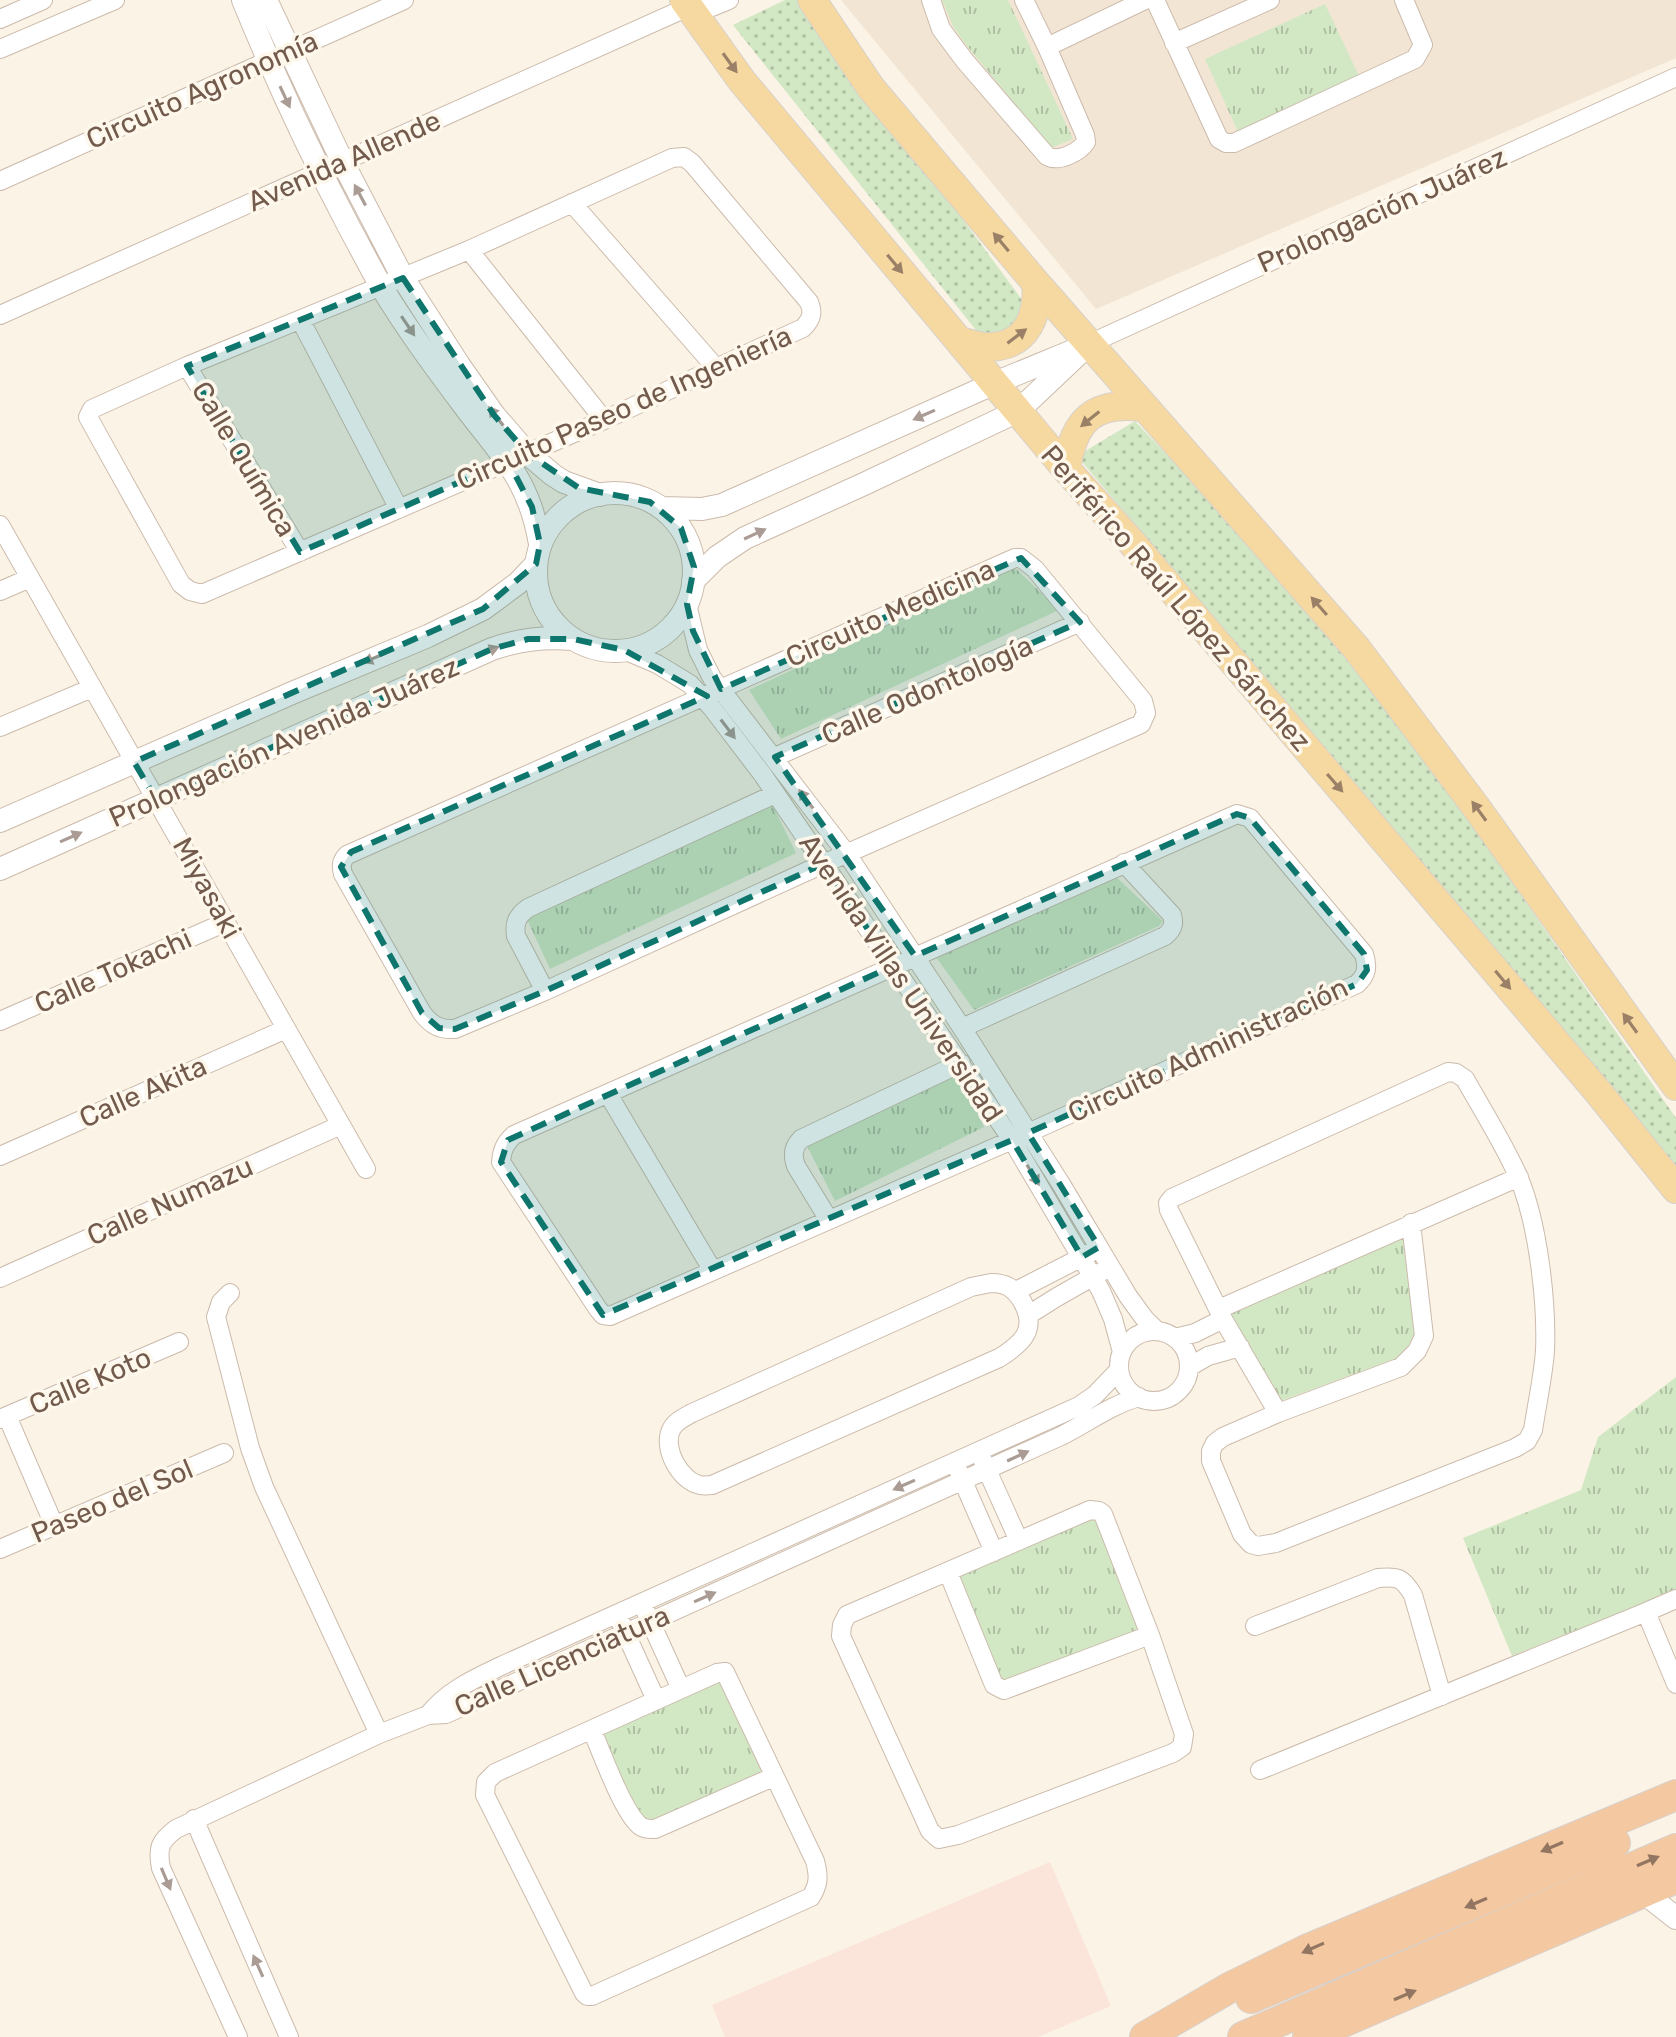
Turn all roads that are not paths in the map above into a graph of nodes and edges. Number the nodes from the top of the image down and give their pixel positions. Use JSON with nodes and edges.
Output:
{"nodes":[{"id":1,"x":43,"y":0,"type":"edge"},
{"id":2,"x":115,"y":0,"type":"edge"},
{"id":3,"x":243,"y":0,"type":"edge"},
{"id":4,"x":266,"y":0,"type":"edge"},
{"id":5,"x":404,"y":0,"type":"edge"},
{"id":6,"x":729,"y":0,"type":"edge"},
{"id":7,"x":812,"y":0,"type":"edge"},
{"id":8,"x":931,"y":0,"type":"edge"},
{"id":9,"x":1024,"y":0,"type":"edge"},
{"id":10,"x":1145,"y":0,"type":"edge"},
{"id":11,"x":1155,"y":0,"type":"edge"},
{"id":12,"x":1270,"y":0,"type":"edge"},
{"id":13,"x":1404,"y":0,"type":"edge"},
{"id":14,"x":688,"y":2,"type":"edge"},
{"id":15,"x":0,"y":19,"type":"edge"},
{"id":16,"x":1174,"y":43,"type":"junction"},
{"id":17,"x":1047,"y":47,"type":"junction"},
{"id":18,"x":0,"y":49,"type":"edge"},
{"id":19,"x":289,"y":51,"type":"junction"},
{"id":20,"x":268,"y":60,"type":"junction"},
{"id":21,"x":1676,"y":77,"type":"edge"},
{"id":22,"x":342,"y":161,"type":"junction"},
{"id":23,"x":320,"y":171,"type":"junction"},
{"id":24,"x":0,"y":181,"type":"edge"},
{"id":25,"x":572,"y":203,"type":"junction"},
{"id":26,"x":469,"y":250,"type":"junction"},
{"id":27,"x":403,"y":278,"type":"junction"},
{"id":28,"x":1036,"y":283,"type":"junction"},
{"id":29,"x":381,"y":287,"type":"junction"},
{"id":30,"x":0,"y":315,"type":"edge"},
{"id":31,"x":301,"y":321,"type":"junction"},
{"id":32,"x":960,"y":341,"type":"junction"},
{"id":33,"x":1089,"y":344,"type":"junction"},
{"id":34,"x":187,"y":366,"type":"junction"},
{"id":35,"x":717,"y":369,"type":"junction"},
{"id":36,"x":995,"y":383,"type":"junction"},
{"id":37,"x":1143,"y":407,"type":"junction"},
{"id":38,"x":1018,"y":411,"type":"junction"},
{"id":39,"x":604,"y":420,"type":"junction"},
{"id":40,"x":517,"y":457,"type":"junction"},
{"id":41,"x":1066,"y":469,"type":"junction"},
{"id":42,"x":600,"y":495,"type":"junction"},
{"id":43,"x":662,"y":508,"type":"junction"},
{"id":44,"x":399,"y":509,"type":"junction"},
{"id":45,"x":0,"y":525,"type":"edge"},
{"id":46,"x":300,"y":552,"type":"junction"},
{"id":47,"x":538,"y":554,"type":"junction"},
{"id":48,"x":30,"y":578,"type":"junction"},
{"id":49,"x":693,"y":581,"type":"junction"},
{"id":50,"x":0,"y":591,"type":"edge"},
{"id":51,"x":687,"y":604,"type":"junction"},
{"id":52,"x":1080,"y":622,"type":"junction"},
{"id":53,"x":573,"y":639,"type":"junction"},
{"id":54,"x":624,"y":650,"type":"junction"},
{"id":55,"x":92,"y":688,"type":"junction"},
{"id":56,"x":721,"y":689,"type":"junction"},
{"id":57,"x":704,"y":697,"type":"junction"},
{"id":58,"x":0,"y":727,"type":"edge"},
{"id":59,"x":775,"y":757,"type":"junction"},
{"id":60,"x":134,"y":762,"type":"junction"},
{"id":61,"x":775,"y":794,"type":"junction"},
{"id":62,"x":156,"y":799,"type":"junction"},
{"id":63,"x":0,"y":821,"type":"edge"},
{"id":64,"x":847,"y":854,"type":"junction"},
{"id":65,"x":1124,"y":863,"type":"junction"},
{"id":66,"x":823,"y":864,"type":"junction"},
{"id":67,"x":0,"y":869,"type":"edge"},
{"id":68,"x":226,"y":922,"type":"junction"},
{"id":69,"x":915,"y":956,"type":"junction"},
{"id":70,"x":893,"y":966,"type":"junction"},
{"id":71,"x":545,"y":991,"type":"junction"},
{"id":72,"x":0,"y":1021,"type":"edge"},
{"id":73,"x":962,"y":1028,"type":"junction"},
{"id":74,"x":286,"y":1029,"type":"junction"},
{"id":75,"x":961,"y":1063,"type":"junction"},
{"id":76,"x":1676,"y":1086,"type":"edge"},
{"id":77,"x":608,"y":1094,"type":"junction"},
{"id":78,"x":341,"y":1125,"type":"junction"},
{"id":79,"x":1020,"y":1136,"type":"junction"},
{"id":80,"x":0,"y":1156,"type":"edge"},
{"id":81,"x":366,"y":1169,"type":"dead end"},
{"id":82,"x":1519,"y":1177,"type":"junction"},
{"id":83,"x":1676,"y":1189,"type":"edge"},
{"id":84,"x":829,"y":1220,"type":"junction"},
{"id":85,"x":1411,"y":1223,"type":"junction"},
{"id":86,"x":1099,"y":1247,"type":"junction"},
{"id":87,"x":1082,"y":1257,"type":"junction"},
{"id":88,"x":1111,"y":1267,"type":"junction"},
{"id":89,"x":713,"y":1271,"type":"junction"},
{"id":90,"x":1093,"y":1277,"type":"junction"},
{"id":91,"x":0,"y":1278,"type":"edge"},
{"id":92,"x":1016,"y":1291,"type":"junction"},
{"id":93,"x":230,"y":1293,"type":"dead end"},
{"id":94,"x":1030,"y":1314,"type":"junction"},
{"id":95,"x":1221,"y":1314,"type":"junction"},
{"id":96,"x":1157,"y":1331,"type":"junction"},
{"id":97,"x":1175,"y":1338,"type":"junction"},
{"id":98,"x":179,"y":1342,"type":"dead end"},
{"id":99,"x":1240,"y":1347,"type":"junction"},
{"id":100,"x":1120,"y":1361,"type":"junction"},
{"id":101,"x":1189,"y":1367,"type":"junction"},
{"id":102,"x":1139,"y":1397,"type":"junction"},
{"id":103,"x":1278,"y":1413,"type":"junction"},
{"id":104,"x":4,"y":1418,"type":"edge"},
{"id":105,"x":979,"y":1452,"type":"junction"},
{"id":106,"x":224,"y":1453,"type":"dead end"},
{"id":107,"x":954,"y":1462,"type":"junction"},
{"id":108,"x":987,"y":1470,"type":"junction"},
{"id":109,"x":963,"y":1480,"type":"junction"},
{"id":110,"x":54,"y":1525,"type":"junction"},
{"id":111,"x":1019,"y":1541,"type":"junction"},
{"id":112,"x":0,"y":1549,"type":"edge"},
{"id":113,"x":994,"y":1552,"type":"junction"},
{"id":114,"x":948,"y":1572,"type":"junction"},
{"id":115,"x":1676,"y":1599,"type":"edge"},
{"id":116,"x":642,"y":1602,"type":"junction"},
{"id":117,"x":1646,"y":1612,"type":"junction"},
{"id":118,"x":617,"y":1614,"type":"junction"},
{"id":119,"x":650,"y":1622,"type":"junction"},
{"id":120,"x":1255,"y":1626,"type":"dead end"},
{"id":121,"x":625,"y":1633,"type":"junction"},
{"id":122,"x":1150,"y":1635,"type":"junction"},
{"id":123,"x":1676,"y":1684,"type":"edge"},
{"id":124,"x":681,"y":1689,"type":"junction"},
{"id":125,"x":1442,"y":1696,"type":"junction"},
{"id":126,"x":656,"y":1700,"type":"junction"},
{"id":127,"x":428,"y":1715,"type":"junction"},
{"id":128,"x":592,"y":1730,"type":"junction"},
{"id":129,"x":379,"y":1734,"type":"junction"},
{"id":130,"x":1260,"y":1770,"type":"dead end"},
{"id":131,"x":773,"y":1777,"type":"junction"},
{"id":132,"x":1676,"y":1795,"type":"edge"},
{"id":133,"x":1676,"y":1817,"type":"edge"},
{"id":134,"x":194,"y":1819,"type":"junction"},
{"id":135,"x":1676,"y":1849,"type":"edge"},
{"id":136,"x":1676,"y":1878,"type":"edge"},
{"id":137,"x":1643,"y":1892,"type":"junction"},
{"id":138,"x":1676,"y":1918,"type":"edge"},
{"id":139,"x":1443,"y":1934,"type":"junction"},
{"id":140,"x":238,"y":2037,"type":"edge"},
{"id":141,"x":289,"y":2037,"type":"edge"},
{"id":142,"x":1145,"y":2037,"type":"edge"},
{"id":143,"x":1158,"y":2037,"type":"edge"},
{"id":144,"x":1243,"y":2037,"type":"edge"},
{"id":145,"x":1308,"y":2037,"type":"edge"}],
"edges":[{"from":1,"to":15,"type":"street"},
{"from":2,"to":18,"type":"street"},
{"from":3,"to":20,"type":"street"},
{"from":4,"to":19,"type":"street"},
{"from":5,"to":19,"type":"street","name":"Circuito Agronomía"},
{"from":6,"to":14,"type":"street","name":"Avenida Allende"},
{"from":28,"to":7,"type":"main road","one_way":true},
{"from":8,"to":17,"type":"street"},
{"from":9,"to":17,"type":"street"},
{"from":10,"to":17,"type":"street"},
{"from":11,"to":16,"type":"street"},
{"from":12,"to":16,"type":"street"},
{"from":13,"to":16,"type":"street"},
{"from":14,"to":22,"type":"street","name":"Avenida Allende"},
{"from":14,"to":32,"type":"main road","name":"Periférico Raúl López Sánchez","one_way":true},
{"from":19,"to":20,"type":"street","name":"Circuito Agronomía"},
{"from":19,"to":22,"type":"street"},
{"from":20,"to":23,"type":"street","one_way":true},
{"from":20,"to":24,"type":"street","name":"Circuito Agronomía"},
{"from":21,"to":33,"type":"street","name":"Prolongación Juárez"},
{"from":22,"to":23,"type":"street","name":"Avenida Allende"},
{"from":27,"to":22,"type":"street","one_way":true},
{"from":23,"to":29,"type":"street"},
{"from":23,"to":30,"type":"street","name":"Avenida Allende"},
{"from":25,"to":26,"type":"street","name":"Circuito Paseo de Ingeniería"},
{"from":25,"to":35,"type":"street"},
{"from":25,"to":35,"type":"street","name":"Circuito Paseo de Ingeniería"},
{"from":26,"to":27,"type":"street","name":"Circuito Paseo de Ingeniería"},
{"from":26,"to":39,"type":"street"},
{"from":27,"to":29,"type":"street","name":"Circuito Paseo de Ingeniería"},
{"from":40,"to":27,"type":"street","one_way":true},
{"from":32,"to":28,"type":"main road","one_way":true},
{"from":28,"to":33,"type":"main road"},
{"from":29,"to":31,"type":"street","name":"Circuito Paseo de Ingeniería"},
{"from":29,"to":40,"type":"street","one_way":true},
{"from":31,"to":34,"type":"street","name":"Circuito Paseo de Ingeniería"},
{"from":31,"to":44,"type":"street"},
{"from":32,"to":36,"type":"main road","name":"Periférico Raúl López Sánchez"},
{"from":33,"to":36,"type":"street"},
{"from":33,"to":37,"type":"main road"},
{"from":33,"to":38,"type":"street"},
{"from":34,"to":46,"type":"street","name":"Calle Química"},
{"from":34,"to":46,"type":"street","name":"Circuito Paseo de Ingeniería"},
{"from":35,"to":39,"type":"street","name":"Circuito Paseo de Ingeniería"},
{"from":36,"to":38,"type":"main road","name":"Periférico Raúl López Sánchez"},
{"from":36,"to":43,"type":"street","one_way":true},
{"from":37,"to":41,"type":"main road","one_way":true},
{"from":76,"to":37,"type":"main road","one_way":true},
{"from":38,"to":41,"type":"main road","name":"Periférico Raúl López Sánchez"},
{"from":49,"to":38,"type":"street","one_way":true},
{"from":39,"to":40,"type":"street","name":"Circuito Paseo de Ingeniería"},
{"from":40,"to":42,"type":"street"},
{"from":40,"to":44,"type":"street","name":"Circuito Paseo de Ingeniería"},
{"from":40,"to":47,"type":"street"},
{"from":41,"to":83,"type":"main road","name":"Periférico Raúl López Sánchez","one_way":true},
{"from":42,"to":43,"type":"street"},
{"from":42,"to":47,"type":"street"},
{"from":43,"to":49,"type":"street"},
{"from":44,"to":46,"type":"street","name":"Circuito Paseo de Ingeniería"},
{"from":45,"to":48,"type":"street","name":"Miyasaki"},
{"from":47,"to":53,"type":"street"},
{"from":47,"to":60,"type":"street","name":"Prolongación Avenida Juárez","one_way":true},
{"from":48,"to":50,"type":"street"},
{"from":48,"to":55,"type":"street","name":"Miyasaki"},
{"from":49,"to":51,"type":"street"},
{"from":51,"to":54,"type":"street"},
{"from":51,"to":56,"type":"street","name":"Avenida Villas Universidad"},
{"from":52,"to":56,"type":"street","name":"Circuito Medicina"},
{"from":52,"to":59,"type":"street","name":"Calle Odontología"},
{"from":52,"to":64,"type":"street","name":"Circuito Medicina"},
{"from":53,"to":54,"type":"street"},
{"from":62,"to":53,"type":"street","name":"Prolongación Avenida Juárez","one_way":true},
{"from":54,"to":57,"type":"street","name":"Avenida Villas Universidad"},
{"from":55,"to":58,"type":"street"},
{"from":55,"to":60,"type":"street","name":"Miyasaki"},
{"from":56,"to":57,"type":"street","name":"Circuito Medicina"},
{"from":56,"to":59,"type":"street","name":"Avenida Villas Universidad"},
{"from":57,"to":61,"type":"street","name":"Avenida Villas Universidad","one_way":true},
{"from":57,"to":71,"type":"street","name":"Circuito Medicina"},
{"from":64,"to":59,"type":"street","name":"Avenida Villas Universidad","one_way":true},
{"from":60,"to":62,"type":"street","name":"Miyasaki"},
{"from":60,"to":63,"type":"street","name":"Prolongación Avenida Juárez"},
{"from":61,"to":66,"type":"street","name":"Avenida Villas Universidad"},
{"from":61,"to":71,"type":"street"},
{"from":67,"to":62,"type":"street","name":"Prolongación Avenida Juárez","one_way":true},
{"from":62,"to":68,"type":"street","name":"Miyasaki"},
{"from":64,"to":66,"type":"street","name":"Circuito Medicina"},
{"from":64,"to":69,"type":"street","name":"Avenida Villas Universidad"},
{"from":65,"to":69,"type":"street","name":"Circuito Administración"},
{"from":65,"to":73,"type":"street"},
{"from":65,"to":79,"type":"street","name":"Circuito Administración"},
{"from":66,"to":70,"type":"street","name":"Avenida Villas Universidad"},
{"from":66,"to":71,"type":"street","name":"Circuito Medicina"},
{"from":68,"to":72,"type":"street","name":"Calle Tokachi"},
{"from":68,"to":74,"type":"street","name":"Miyasaki"},
{"from":69,"to":70,"type":"street","name":"Circuito Administración"},
{"from":69,"to":73,"type":"street","name":"Avenida Villas Universidad"},
{"from":70,"to":75,"type":"street","name":"Avenida Villas Universidad"},
{"from":70,"to":77,"type":"street","name":"Circuito Administración"},
{"from":73,"to":79,"type":"street","name":"Avenida Villas Universidad"},
{"from":74,"to":78,"type":"street","name":"Miyasaki"},
{"from":74,"to":80,"type":"street","name":"Calle Akita"},
{"from":75,"to":79,"type":"street","name":"Avenida Villas Universidad"},
{"from":75,"to":84,"type":"street"},
{"from":77,"to":89,"type":"street"},
{"from":77,"to":89,"type":"street","name":"Circuito Administración"},
{"from":78,"to":81,"type":"street","name":"Miyasaki"},
{"from":78,"to":91,"type":"street","name":"Calle Numazu"},
{"from":79,"to":84,"type":"street","name":"Circuito Administración"},
{"from":79,"to":86,"type":"street","name":"Avenida Villas Universidad"},
{"from":79,"to":87,"type":"street","name":"Avenida Villas Universidad","one_way":true},
{"from":82,"to":85,"type":"street"},
{"from":82,"to":95,"type":"street"},
{"from":82,"to":103,"type":"street"},
{"from":84,"to":89,"type":"street","name":"Circuito Administración"},
{"from":85,"to":95,"type":"street"},
{"from":85,"to":103,"type":"street"},
{"from":86,"to":87,"type":"street"},
{"from":86,"to":88,"type":"street","name":"Avenida Villas Universidad"},
{"from":87,"to":90,"type":"street","name":"Avenida Villas Universidad"},
{"from":87,"to":92,"type":"street"},
{"from":88,"to":90,"type":"street"},
{"from":88,"to":96,"type":"street","name":"Avenida Villas Universidad"},
{"from":90,"to":94,"type":"street"},
{"from":90,"to":100,"type":"street","name":"Avenida Villas Universidad"},
{"from":92,"to":94,"type":"street"},
{"from":92,"to":94,"type":"street"},
{"from":93,"to":129,"type":"street"},
{"from":95,"to":97,"type":"street"},
{"from":95,"to":99,"type":"street"},
{"from":96,"to":97,"type":"street"},
{"from":96,"to":100,"type":"street"},
{"from":97,"to":101,"type":"street"},
{"from":98,"to":104,"type":"street","name":"Calle Koto"},
{"from":99,"to":101,"type":"street"},
{"from":99,"to":103,"type":"street"},
{"from":100,"to":102,"type":"street"},
{"from":100,"to":105,"type":"street","name":"Calle Licenciatura"},
{"from":101,"to":102,"type":"street"},
{"from":108,"to":102,"type":"street","name":"Calle Licenciatura","one_way":true},
{"from":104,"to":110,"type":"street"},
{"from":105,"to":107,"type":"street","name":"Calle Licenciatura"},
{"from":105,"to":108,"type":"street"},
{"from":106,"to":110,"type":"street","name":"Paseo del Sol"},
{"from":107,"to":109,"type":"street"},
{"from":107,"to":116,"type":"street","name":"Calle Licenciatura","one_way":true},
{"from":108,"to":109,"type":"street","name":"Calle Licenciatura"},
{"from":108,"to":111,"type":"street"},
{"from":109,"to":113,"type":"street"},
{"from":119,"to":109,"type":"street","name":"Calle Licenciatura","one_way":true},
{"from":110,"to":112,"type":"street","name":"Paseo del Sol"},
{"from":111,"to":113,"type":"street"},
{"from":111,"to":122,"type":"street"},
{"from":113,"to":114,"type":"street"},
{"from":114,"to":122,"type":"street"},
{"from":114,"to":122,"type":"street"},
{"from":115,"to":117,"type":"street"},
{"from":116,"to":118,"type":"street","name":"Calle Licenciatura"},
{"from":116,"to":119,"type":"street"},
{"from":117,"to":123,"type":"street"},
{"from":117,"to":125,"type":"street"},
{"from":118,"to":121,"type":"street"},
{"from":118,"to":127,"type":"street","name":"Calle Licenciatura"},
{"from":119,"to":121,"type":"street","name":"Calle Licenciatura"},
{"from":119,"to":124,"type":"street"},
{"from":120,"to":125,"type":"street"},
{"from":121,"to":126,"type":"street"},
{"from":121,"to":127,"type":"street","name":"Calle Licenciatura"},
{"from":124,"to":126,"type":"street"},
{"from":124,"to":131,"type":"street"},
{"from":125,"to":130,"type":"street"},
{"from":126,"to":128,"type":"street"},
{"from":127,"to":129,"type":"street"},
{"from":128,"to":131,"type":"street"},
{"from":128,"to":131,"type":"street"},
{"from":129,"to":134,"type":"street"},
{"from":132,"to":142,"type":"highway","one_way":true},
{"from":133,"to":139,"type":"highway","one_way":true},
{"from":134,"to":140,"type":"street","one_way":true},
{"from":141,"to":134,"type":"street","one_way":true},
{"from":139,"to":135,"type":"highway","one_way":true},
{"from":136,"to":137,"type":"highway"},
{"from":137,"to":138,"type":"street"},
{"from":145,"to":137,"type":"highway","one_way":true},
{"from":139,"to":143,"type":"highway"},
{"from":139,"to":144,"type":"highway"}]}
